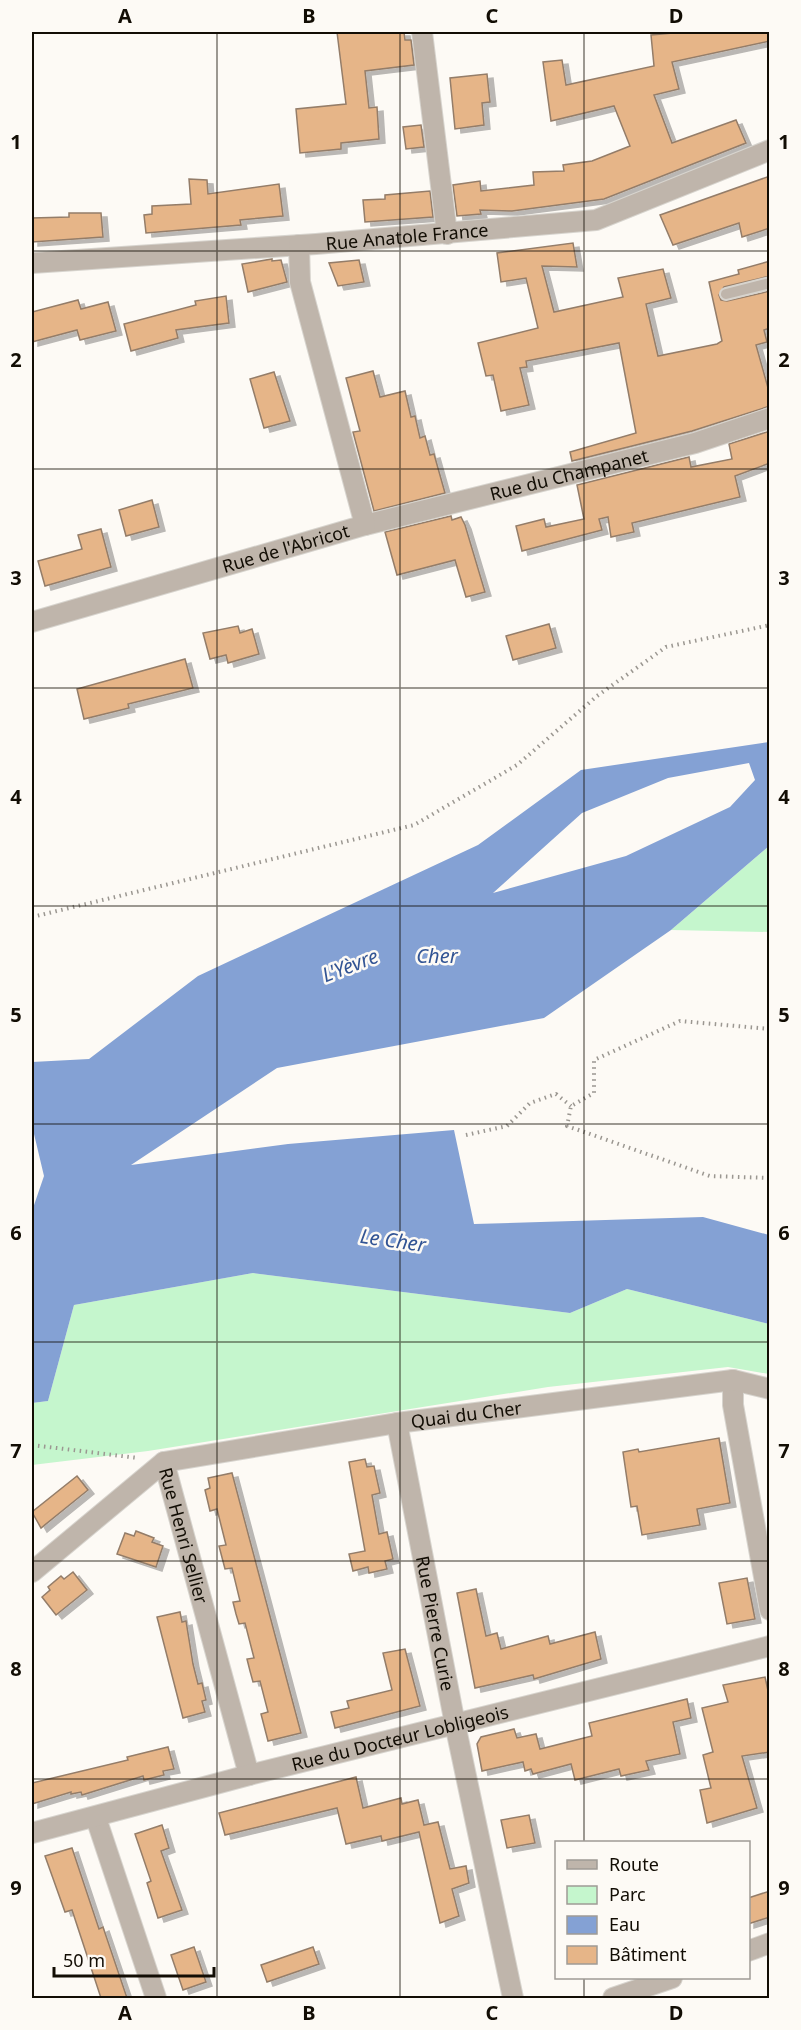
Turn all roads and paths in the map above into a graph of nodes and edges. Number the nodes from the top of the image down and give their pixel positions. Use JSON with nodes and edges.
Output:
{"nodes":[{"id":1,"x":422,"y":32,"type":"edge"},
{"id":2,"x":770,"y":150,"type":"edge"},
{"id":3,"x":447,"y":234,"type":"junction"},
{"id":4,"x":299,"y":245,"type":"junction"},
{"id":5,"x":32,"y":263,"type":"edge"},
{"id":6,"x":770,"y":283,"type":"edge"},
{"id":7,"x":726,"y":294,"type":"dead end"},
{"id":8,"x":770,"y":418,"type":"edge"},
{"id":9,"x":365,"y":525,"type":"junction"},
{"id":10,"x":32,"y":622,"type":"edge"},
{"id":11,"x":770,"y":625,"type":"edge"},
{"id":12,"x":32,"y":917,"type":"edge"},
{"id":13,"x":770,"y":1029,"type":"edge"},
{"id":14,"x":571,"y":1106,"type":"junction"},
{"id":15,"x":466,"y":1135,"type":"dead end"},
{"id":16,"x":770,"y":1178,"type":"edge"},
{"id":17,"x":732,"y":1380,"type":"junction"},
{"id":18,"x":770,"y":1389,"type":"edge"},
{"id":19,"x":397,"y":1423,"type":"junction"},
{"id":20,"x":32,"y":1445,"type":"edge"},
{"id":21,"x":164,"y":1462,"type":"junction"},
{"id":22,"x":32,"y":1572,"type":"edge"},
{"id":23,"x":770,"y":1610,"type":"edge"},
{"id":24,"x":770,"y":1646,"type":"edge"},
{"id":25,"x":455,"y":1724,"type":"junction"},
{"id":26,"x":249,"y":1775,"type":"junction"},
{"id":27,"x":96,"y":1818,"type":"junction"},
{"id":28,"x":32,"y":1833,"type":"edge"},
{"id":29,"x":770,"y":1943,"type":"edge"},
{"id":30,"x":750,"y":1949,"type":"edge"},
{"id":31,"x":666,"y":1979,"type":"edge"},
{"id":32,"x":156,"y":1998,"type":"edge"},
{"id":33,"x":513,"y":1998,"type":"edge"},
{"id":34,"x":613,"y":1998,"type":"edge"}],
"edges":[{"from":1,"to":3,"type":"street"},
{"from":2,"to":3,"type":"street","name":"Rue Anatole France"},
{"from":3,"to":4,"type":"street","name":"Rue Anatole France"},
{"from":4,"to":5,"type":"street","name":"Rue Anatole France"},
{"from":4,"to":9,"type":"street","name":"Rue de l'Abricot"},
{"from":6,"to":7,"type":"lane"},
{"from":8,"to":9,"type":"street","name":"Rue du Champanet"},
{"from":9,"to":10,"type":"street","name":"Rue de l'Abricot"},
{"from":11,"to":12,"type":"path"},
{"from":13,"to":14,"type":"path"},
{"from":14,"to":15,"type":"path"},
{"from":14,"to":16,"type":"path"},
{"from":17,"to":18,"type":"street","name":"Quai du Cher"},
{"from":17,"to":19,"type":"street","name":"Quai du Cher"},
{"from":17,"to":23,"type":"street"},
{"from":19,"to":21,"type":"street","name":"Quai du Cher"},
{"from":19,"to":25,"type":"street","name":"Rue Pierre Curie"},
{"from":20,"to":21,"type":"path"},
{"from":21,"to":22,"type":"street","name":"Rue Henri Sellier"},
{"from":21,"to":26,"type":"street","name":"Rue Henri Sellier"},
{"from":24,"to":25,"type":"street","name":"Rue du Docteur Lobligeois"},
{"from":25,"to":26,"type":"street","name":"Rue du Docteur Lobligeois"},
{"from":25,"to":33,"type":"street","name":"Rue Pierre Curie"},
{"from":26,"to":27,"type":"street","name":"Rue du Docteur Lobligeois"},
{"from":27,"to":28,"type":"street","name":"Rue du Docteur Lobligeois"},
{"from":27,"to":32,"type":"street"},
{"from":29,"to":30,"type":"street"},
{"from":31,"to":34,"type":"street"}]}
